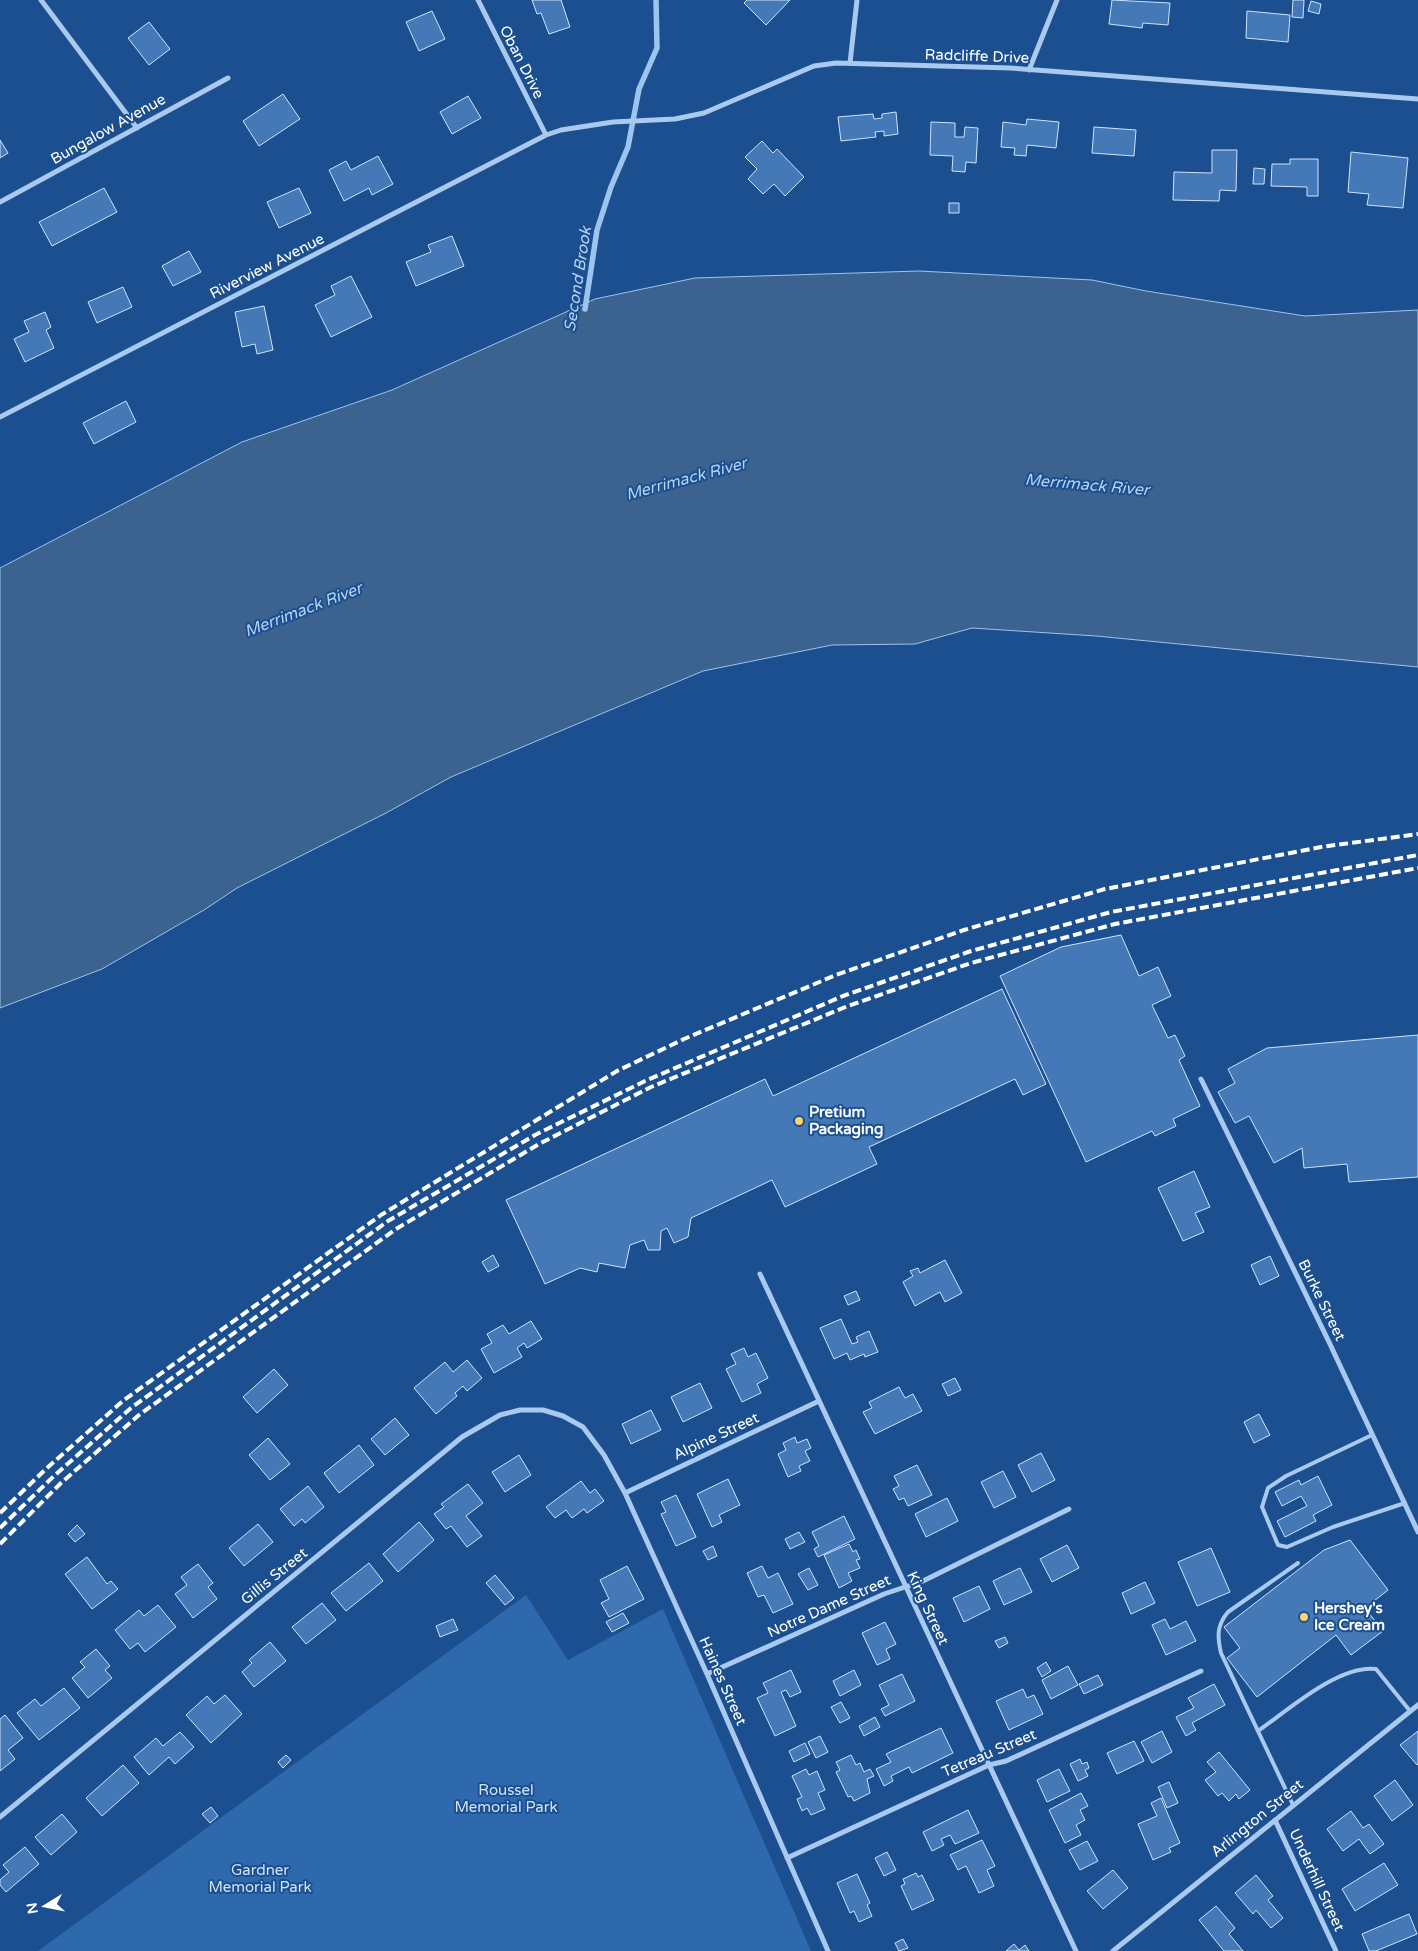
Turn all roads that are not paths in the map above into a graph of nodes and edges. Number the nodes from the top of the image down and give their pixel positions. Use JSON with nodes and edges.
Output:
{"nodes":[{"id":1,"x":41,"y":0,"type":"edge"},
{"id":2,"x":478,"y":0,"type":"edge"},
{"id":3,"x":857,"y":0,"type":"edge"},
{"id":4,"x":1057,"y":0,"type":"edge"},
{"id":5,"x":850,"y":64,"type":"junction"},
{"id":6,"x":1029,"y":70,"type":"junction"},
{"id":7,"x":228,"y":78,"type":"dead end"},
{"id":8,"x":1418,"y":99,"type":"edge"},
{"id":9,"x":137,"y":128,"type":"junction"},
{"id":10,"x":546,"y":135,"type":"junction"},
{"id":11,"x":0,"y":202,"type":"edge"},
{"id":12,"x":0,"y":417,"type":"edge"},
{"id":13,"x":1201,"y":1079,"type":"dead end"},
{"id":14,"x":760,"y":1274,"type":"dead end"},
{"id":15,"x":819,"y":1401,"type":"junction"},
{"id":16,"x":583,"y":1426,"type":"joint"},
{"id":17,"x":1372,"y":1435,"type":"junction"},
{"id":18,"x":625,"y":1493,"type":"junction"},
{"id":19,"x":1405,"y":1503,"type":"junction"},
{"id":20,"x":1069,"y":1509,"type":"dead end"},
{"id":21,"x":1418,"y":1532,"type":"edge"},
{"id":22,"x":1298,"y":1563,"type":"dead end"},
{"id":23,"x":905,"y":1587,"type":"junction"},
{"id":24,"x":1201,"y":1671,"type":"dead end"},
{"id":25,"x":707,"y":1674,"type":"junction"},
{"id":26,"x":1418,"y":1705,"type":"edge"},
{"id":27,"x":1410,"y":1711,"type":"junction"},
{"id":28,"x":1258,"y":1731,"type":"junction"},
{"id":29,"x":989,"y":1765,"type":"junction"},
{"id":30,"x":1294,"y":1805,"type":"junction"},
{"id":31,"x":0,"y":1817,"type":"edge"},
{"id":32,"x":1274,"y":1820,"type":"junction"},
{"id":33,"x":787,"y":1858,"type":"junction"},
{"id":34,"x":828,"y":1951,"type":"edge"},
{"id":35,"x":1076,"y":1951,"type":"edge"},
{"id":36,"x":1113,"y":1951,"type":"edge"},
{"id":37,"x":1336,"y":1951,"type":"edge"}],
"edges":[{"from":1,"to":9,"type":"street"},
{"from":2,"to":10,"type":"street","name":"Oban Drive"},
{"from":3,"to":5,"type":"street"},
{"from":4,"to":6,"type":"street"},
{"from":5,"to":6,"type":"street","name":"Radcliffe Drive"},
{"from":5,"to":10,"type":"street","name":"Radcliffe Drive"},
{"from":6,"to":8,"type":"street","name":"Radcliffe Drive"},
{"from":7,"to":9,"type":"street","name":"Bungalow Avenue"},
{"from":9,"to":11,"type":"street","name":"Bungalow Avenue"},
{"from":10,"to":12,"type":"street","name":"Riverview Avenue"},
{"from":13,"to":17,"type":"street","name":"Burke Street"},
{"from":14,"to":15,"type":"street","name":"King Street"},
{"from":15,"to":18,"type":"street","name":"Alpine Street"},
{"from":15,"to":23,"type":"street","name":"King Street"},
{"from":16,"to":18,"type":"street","name":"Haines Street"},
{"from":16,"to":31,"type":"street","name":"Gillis Street"},
{"from":17,"to":19,"type":"street","name":"Burke Street"},
{"from":17,"to":19,"type":"lane"},
{"from":18,"to":25,"type":"street","name":"Haines Street"},
{"from":19,"to":21,"type":"street","name":"Burke Street"},
{"from":20,"to":23,"type":"street","name":"Notre Dame Street"},
{"from":22,"to":28,"type":"lane"},
{"from":23,"to":25,"type":"street","name":"Notre Dame Street"},
{"from":23,"to":29,"type":"street","name":"King Street"},
{"from":24,"to":29,"type":"street","name":"Tetreau Street"},
{"from":25,"to":33,"type":"street","name":"Haines Street"},
{"from":26,"to":27,"type":"street","name":"Arlington Street"},
{"from":27,"to":28,"type":"lane"},
{"from":27,"to":30,"type":"street","name":"Arlington Street"},
{"from":28,"to":30,"type":"lane"},
{"from":29,"to":33,"type":"street","name":"Tetreau Street"},
{"from":29,"to":35,"type":"street","name":"King Street"},
{"from":30,"to":32,"type":"street","name":"Arlington Street"},
{"from":32,"to":36,"type":"street","name":"Arlington Street"},
{"from":32,"to":37,"type":"street","name":"Underhill Street"},
{"from":33,"to":34,"type":"street","name":"Haines Street"}]}
